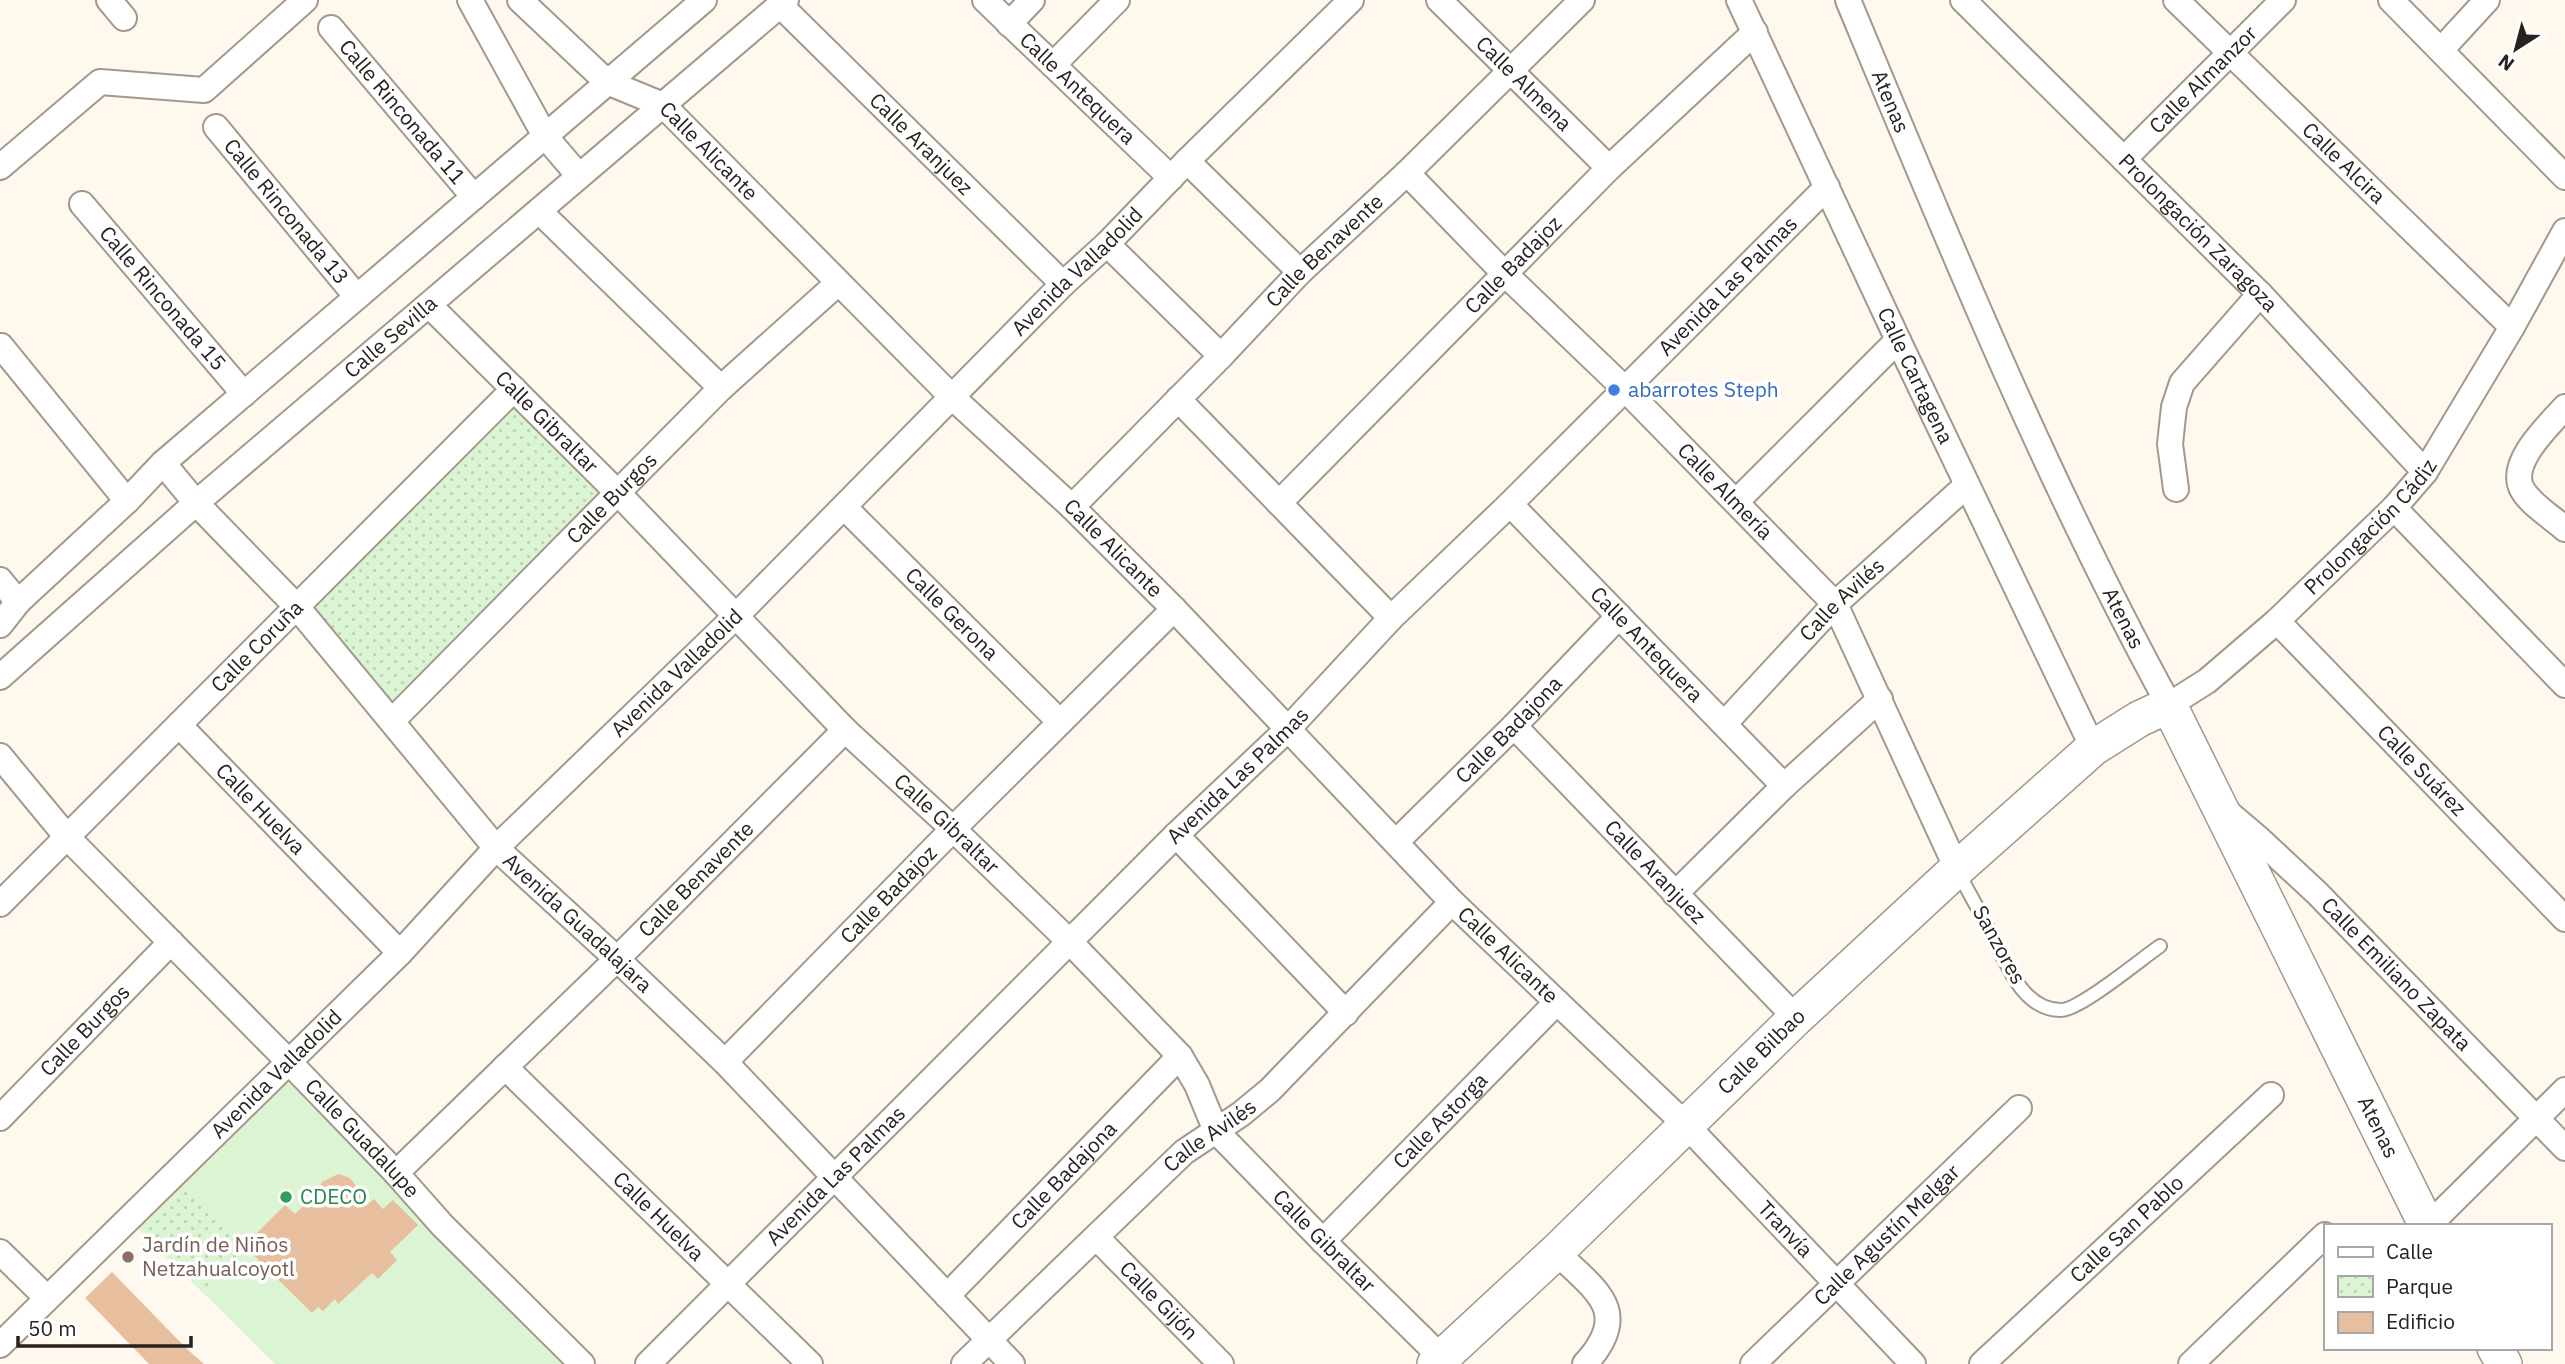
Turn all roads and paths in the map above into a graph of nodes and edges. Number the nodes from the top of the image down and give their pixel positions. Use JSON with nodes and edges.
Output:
{"nodes":[{"id":1,"x":305,"y":0,"type":"edge"},
{"id":2,"x":470,"y":0,"type":"edge"},
{"id":3,"x":520,"y":0,"type":"edge"},
{"id":4,"x":704,"y":0,"type":"edge"},
{"id":5,"x":985,"y":0,"type":"edge"},
{"id":6,"x":1032,"y":0,"type":"edge"},
{"id":7,"x":1117,"y":0,"type":"edge"},
{"id":8,"x":1350,"y":0,"type":"edge"},
{"id":9,"x":1439,"y":0,"type":"edge"},
{"id":10,"x":1582,"y":0,"type":"edge"},
{"id":11,"x":1740,"y":0,"type":"edge"},
{"id":12,"x":1848,"y":0,"type":"edge"},
{"id":13,"x":1963,"y":0,"type":"edge"},
{"id":14,"x":2176,"y":0,"type":"edge"},
{"id":15,"x":2283,"y":0,"type":"edge"},
{"id":16,"x":2391,"y":0,"type":"edge"},
{"id":17,"x":2487,"y":0,"type":"edge"},
{"id":18,"x":783,"y":3,"type":"edge"},
{"id":19,"x":1009,"y":24,"type":"junction"},
{"id":20,"x":331,"y":28,"type":"dead end"},
{"id":21,"x":1755,"y":32,"type":"junction"},
{"id":22,"x":2441,"y":50,"type":"junction"},
{"id":23,"x":2230,"y":53,"type":"junction"},
{"id":24,"x":1053,"y":65,"type":"junction"},
{"id":25,"x":1510,"y":71,"type":"junction"},
{"id":26,"x":607,"y":82,"type":"junction"},
{"id":27,"x":663,"y":105,"type":"junction"},
{"id":28,"x":216,"y":127,"type":"dead end"},
{"id":29,"x":545,"y":136,"type":"junction"},
{"id":30,"x":2123,"y":159,"type":"junction"},
{"id":31,"x":0,"y":167,"type":"edge"},
{"id":32,"x":1609,"y":168,"type":"junction"},
{"id":33,"x":1179,"y":170,"type":"junction"},
{"id":34,"x":1407,"y":173,"type":"junction"},
{"id":35,"x":579,"y":176,"type":"junction"},
{"id":36,"x":2565,"y":177,"type":"edge"},
{"id":37,"x":1827,"y":187,"type":"junction"},
{"id":38,"x":474,"y":197,"type":"junction"},
{"id":39,"x":82,"y":204,"type":"dead end"},
{"id":40,"x":539,"y":211,"type":"junction"},
{"id":41,"x":2565,"y":230,"type":"edge"},
{"id":42,"x":1107,"y":244,"type":"junction"},
{"id":43,"x":1300,"y":272,"type":"junction"},
{"id":44,"x":1504,"y":273,"type":"junction"},
{"id":45,"x":838,"y":283,"type":"junction"},
{"id":46,"x":1063,"y":284,"type":"junction"},
{"id":47,"x":2260,"y":294,"type":"junction"},
{"id":48,"x":357,"y":297,"type":"junction"},
{"id":49,"x":429,"y":305,"type":"junction"},
{"id":50,"x":2512,"y":327,"type":"junction"},
{"id":51,"x":1898,"y":340,"type":"junction"},
{"id":52,"x":1,"y":346,"type":"edge"},
{"id":53,"x":1221,"y":356,"type":"junction"},
{"id":54,"x":721,"y":388,"type":"junction"},
{"id":55,"x":514,"y":390,"type":"junction"},
{"id":56,"x":1626,"y":390,"type":"junction"},
{"id":57,"x":244,"y":394,"type":"junction"},
{"id":58,"x":952,"y":397,"type":"junction"},
{"id":59,"x":1178,"y":399,"type":"junction"},
{"id":60,"x":2565,"y":407,"type":"edge"},
{"id":61,"x":163,"y":463,"type":"junction"},
{"id":62,"x":2425,"y":472,"type":"junction"},
{"id":63,"x":1967,"y":485,"type":"junction"},
{"id":64,"x":2176,"y":489,"type":"dead end"},
{"id":65,"x":617,"y":492,"type":"junction"},
{"id":66,"x":127,"y":501,"type":"junction"},
{"id":67,"x":1279,"y":502,"type":"junction"},
{"id":68,"x":1736,"y":502,"type":"junction"},
{"id":69,"x":196,"y":503,"type":"junction"},
{"id":70,"x":1510,"y":504,"type":"junction"},
{"id":71,"x":844,"y":507,"type":"junction"},
{"id":72,"x":1072,"y":507,"type":"junction"},
{"id":73,"x":2394,"y":508,"type":"junction"},
{"id":74,"x":2565,"y":529,"type":"edge"},
{"id":75,"x":0,"y":580,"type":"edge"},
{"id":76,"x":18,"y":601,"type":"junction"},
{"id":77,"x":1835,"y":604,"type":"junction"},
{"id":78,"x":297,"y":607,"type":"junction"},
{"id":79,"x":1174,"y":609,"type":"junction"},
{"id":80,"x":736,"y":615,"type":"junction"},
{"id":81,"x":1619,"y":616,"type":"junction"},
{"id":82,"x":1391,"y":618,"type":"junction"},
{"id":83,"x":2277,"y":621,"type":"junction"},
{"id":84,"x":0,"y":625,"type":"edge"},
{"id":85,"x":0,"y":677,"type":"edge"},
{"id":86,"x":2565,"y":685,"type":"edge"},
{"id":87,"x":1880,"y":699,"type":"junction"},
{"id":88,"x":2169,"y":705,"type":"junction"},
{"id":89,"x":392,"y":720,"type":"junction"},
{"id":90,"x":1060,"y":722,"type":"junction"},
{"id":91,"x":1725,"y":723,"type":"junction"},
{"id":92,"x":179,"y":725,"type":"junction"},
{"id":93,"x":1514,"y":726,"type":"junction"},
{"id":94,"x":845,"y":730,"type":"junction"},
{"id":95,"x":1288,"y":730,"type":"junction"},
{"id":96,"x":2093,"y":748,"type":"junction"},
{"id":97,"x":0,"y":756,"type":"edge"},
{"id":98,"x":1784,"y":786,"type":"junction"},
{"id":99,"x":2222,"y":808,"type":"junction"},
{"id":100,"x":953,"y":829,"type":"junction"},
{"id":101,"x":1176,"y":835,"type":"junction"},
{"id":102,"x":67,"y":837,"type":"junction"},
{"id":103,"x":1396,"y":842,"type":"junction"},
{"id":104,"x":496,"y":848,"type":"junction"},
{"id":105,"x":1956,"y":869,"type":"junction"},
{"id":106,"x":1675,"y":894,"type":"junction"},
{"id":107,"x":1452,"y":902,"type":"junction"},
{"id":108,"x":0,"y":904,"type":"edge"},
{"id":109,"x":2565,"y":919,"type":"edge"},
{"id":110,"x":171,"y":942,"type":"junction"},
{"id":111,"x":1070,"y":942,"type":"junction"},
{"id":112,"x":2160,"y":946,"type":"dead end"},
{"id":113,"x":400,"y":953,"type":"junction"},
{"id":114,"x":617,"y":959,"type":"junction"},
{"id":115,"x":1557,"y":1002,"type":"junction"},
{"id":116,"x":1346,"y":1013,"type":"junction"},
{"id":117,"x":1796,"y":1017,"type":"junction"},
{"id":118,"x":1180,"y":1056,"type":"junction"},
{"id":119,"x":289,"y":1062,"type":"junction"},
{"id":120,"x":725,"y":1062,"type":"junction"},
{"id":121,"x":505,"y":1067,"type":"junction"},
{"id":122,"x":2565,"y":1090,"type":"edge"},
{"id":123,"x":2271,"y":1095,"type":"dead end"},
{"id":124,"x":2019,"y":1108,"type":"dead end"},
{"id":125,"x":0,"y":1118,"type":"edge"},
{"id":126,"x":2537,"y":1118,"type":"junction"},
{"id":127,"x":1686,"y":1125,"type":"junction"},
{"id":128,"x":1216,"y":1131,"type":"junction"},
{"id":129,"x":2565,"y":1148,"type":"edge"},
{"id":130,"x":396,"y":1173,"type":"junction"},
{"id":131,"x":835,"y":1178,"type":"junction"},
{"id":132,"x":2427,"y":1224,"type":"edge"},
{"id":133,"x":2430,"y":1224,"type":"edge"},
{"id":134,"x":2324,"y":1236,"type":"edge"},
{"id":135,"x":1097,"y":1238,"type":"junction"},
{"id":136,"x":1322,"y":1241,"type":"junction"},
{"id":137,"x":0,"y":1252,"type":"edge"},
{"id":138,"x":1556,"y":1252,"type":"junction"},
{"id":139,"x":1835,"y":1283,"type":"junction"},
{"id":140,"x":729,"y":1284,"type":"junction"},
{"id":141,"x":947,"y":1296,"type":"junction"},
{"id":142,"x":47,"y":1298,"type":"junction"},
{"id":143,"x":988,"y":1341,"type":"junction"},
{"id":144,"x":0,"y":1345,"type":"edge"},
{"id":145,"x":1439,"y":1361,"type":"edge"},
{"id":146,"x":582,"y":1364,"type":"edge"},
{"id":147,"x":648,"y":1364,"type":"edge"},
{"id":148,"x":810,"y":1364,"type":"edge"},
{"id":149,"x":964,"y":1364,"type":"edge"},
{"id":150,"x":1012,"y":1364,"type":"edge"},
{"id":151,"x":1221,"y":1364,"type":"edge"},
{"id":152,"x":1585,"y":1364,"type":"edge"},
{"id":153,"x":1753,"y":1364,"type":"edge"},
{"id":154,"x":1913,"y":1364,"type":"edge"},
{"id":155,"x":1982,"y":1364,"type":"edge"},
{"id":156,"x":2191,"y":1364,"type":"edge"}],
"edges":[{"from":1,"to":31,"type":"street"},
{"from":2,"to":29,"type":"street"},
{"from":3,"to":26,"type":"street","name":"Calle Alicante"},
{"from":4,"to":26,"type":"street"},
{"from":5,"to":19,"type":"street","name":"Calle Antequera"},
{"from":6,"to":19,"type":"street"},
{"from":7,"to":24,"type":"street"},
{"from":8,"to":33,"type":"street","name":"Avenida Valladolid"},
{"from":9,"to":25,"type":"street","name":"Calle Almena"},
{"from":10,"to":25,"type":"street","name":"Calle Benavente"},
{"from":11,"to":21,"type":"street","name":"Calle Cartagena"},
{"from":12,"to":88,"type":"street","name":"Atenas"},
{"from":13,"to":30,"type":"street","name":"Prolongación Zaragoza"},
{"from":14,"to":23,"type":"street","name":"Calle Alcira"},
{"from":15,"to":23,"type":"street","name":"Calle Almanzor"},
{"from":16,"to":22,"type":"street"},
{"from":17,"to":22,"type":"street"},
{"from":18,"to":27,"type":"street","name":"Calle Sevilla"},
{"from":18,"to":46,"type":"street","name":"Calle Aranjuez"},
{"from":19,"to":24,"type":"street","name":"Calle Antequera"},
{"from":20,"to":38,"type":"street","name":"Calle Rinconada 11"},
{"from":21,"to":32,"type":"street","name":"Calle Badajoz"},
{"from":21,"to":37,"type":"street","name":"Calle Cartagena"},
{"from":22,"to":36,"type":"street"},
{"from":23,"to":30,"type":"street","name":"Calle Almanzor"},
{"from":23,"to":50,"type":"street","name":"Calle Alcira"},
{"from":24,"to":33,"type":"street","name":"Calle Antequera"},
{"from":25,"to":32,"type":"street","name":"Calle Almena"},
{"from":25,"to":34,"type":"street","name":"Calle Benavente"},
{"from":26,"to":27,"type":"street","name":"Calle Alicante"},
{"from":26,"to":29,"type":"street"},
{"from":27,"to":35,"type":"street","name":"Calle Sevilla"},
{"from":27,"to":45,"type":"street","name":"Calle Alicante"},
{"from":28,"to":48,"type":"street","name":"Calle Rinconada 13"},
{"from":29,"to":35,"type":"street"},
{"from":29,"to":38,"type":"street"},
{"from":30,"to":47,"type":"street","name":"Prolongación Zaragoza"},
{"from":32,"to":44,"type":"street","name":"Calle Badajoz"},
{"from":33,"to":42,"type":"street","name":"Avenida Valladolid"},
{"from":33,"to":43,"type":"street","name":"Calle Antequera"},
{"from":34,"to":43,"type":"street","name":"Calle Benavente"},
{"from":34,"to":44,"type":"street","name":"Calle Almería"},
{"from":35,"to":40,"type":"street","name":"Calle Sevilla"},
{"from":37,"to":51,"type":"street","name":"Calle Cartagena"},
{"from":37,"to":56,"type":"street","name":"Avenida Las Palmas"},
{"from":38,"to":48,"type":"street"},
{"from":39,"to":57,"type":"street","name":"Calle Rinconada 15"},
{"from":40,"to":49,"type":"street","name":"Calle Sevilla"},
{"from":40,"to":54,"type":"street"},
{"from":41,"to":50,"type":"street","name":"Prolongación Cádiz"},
{"from":42,"to":46,"type":"street","name":"Avenida Valladolid"},
{"from":42,"to":53,"type":"street"},
{"from":43,"to":53,"type":"street","name":"Calle Benavente"},
{"from":44,"to":56,"type":"street","name":"Calle Almería"},
{"from":44,"to":67,"type":"street","name":"Calle Badajoz"},
{"from":45,"to":54,"type":"street","name":"Calle Burgos"},
{"from":45,"to":58,"type":"street","name":"Calle Alicante"},
{"from":46,"to":58,"type":"street","name":"Avenida Valladolid"},
{"from":47,"to":62,"type":"street","name":"Prolongación Zaragoza"},
{"from":47,"to":64,"type":"street"},
{"from":48,"to":57,"type":"street"},
{"from":49,"to":55,"type":"street","name":"Calle Gibraltar"},
{"from":49,"to":69,"type":"street","name":"Calle Sevilla"},
{"from":50,"to":62,"type":"street","name":"Prolongación Cádiz"},
{"from":51,"to":63,"type":"street","name":"Calle Cartagena"},
{"from":51,"to":68,"type":"street"},
{"from":52,"to":66,"type":"street"},
{"from":53,"to":59,"type":"street","name":"Calle Benavente"},
{"from":54,"to":65,"type":"street","name":"Calle Burgos"},
{"from":55,"to":65,"type":"street","name":"Calle Gibraltar"},
{"from":55,"to":78,"type":"street","name":"Calle Coruña"},
{"from":56,"to":68,"type":"street","name":"Calle Almería"},
{"from":56,"to":70,"type":"street","name":"Avenida Las Palmas"},
{"from":57,"to":61,"type":"street"},
{"from":58,"to":71,"type":"street","name":"Avenida Valladolid"},
{"from":58,"to":72,"type":"street","name":"Calle Alicante"},
{"from":59,"to":67,"type":"street"},
{"from":59,"to":72,"type":"street","name":"Calle Benavente"},
{"from":60,"to":74,"type":"street"},
{"from":61,"to":66,"type":"street"},
{"from":61,"to":69,"type":"street","name":"Avenida Guadalajara"},
{"from":62,"to":73,"type":"street","name":"Prolongación Cádiz"},
{"from":63,"to":77,"type":"street","name":"Calle Avilés"},
{"from":63,"to":96,"type":"street","name":"Calle Cartagena"},
{"from":65,"to":80,"type":"street","name":"Calle Gibraltar"},
{"from":65,"to":89,"type":"street","name":"Calle Burgos"},
{"from":66,"to":76,"type":"street"},
{"from":67,"to":82,"type":"street"},
{"from":68,"to":77,"type":"street","name":"Calle Almería"},
{"from":69,"to":78,"type":"street","name":"Avenida Guadalajara"},
{"from":69,"to":85,"type":"street","name":"Calle Sevilla"},
{"from":70,"to":81,"type":"street","name":"Calle Antequera"},
{"from":70,"to":82,"type":"street","name":"Avenida Las Palmas"},
{"from":71,"to":80,"type":"street","name":"Avenida Valladolid"},
{"from":71,"to":90,"type":"street","name":"Calle Gerona"},
{"from":72,"to":79,"type":"street","name":"Calle Alicante"},
{"from":73,"to":83,"type":"street","name":"Prolongación Cádiz"},
{"from":73,"to":86,"type":"street"},
{"from":75,"to":76,"type":"street"},
{"from":76,"to":84,"type":"street"},
{"from":77,"to":87,"type":"street","name":"Calle Almería"},
{"from":77,"to":91,"type":"street","name":"Calle Avilés"},
{"from":78,"to":89,"type":"street","name":"Avenida Guadalajara"},
{"from":78,"to":92,"type":"street","name":"Calle Coruña"},
{"from":79,"to":90,"type":"street","name":"Calle Badajoz"},
{"from":79,"to":95,"type":"street","name":"Calle Alicante"},
{"from":80,"to":94,"type":"street","name":"Calle Gibraltar"},
{"from":80,"to":104,"type":"street","name":"Avenida Valladolid"},
{"from":81,"to":91,"type":"street","name":"Calle Antequera"},
{"from":81,"to":93,"type":"street","name":"Calle Badajona"},
{"from":82,"to":95,"type":"street","name":"Avenida Las Palmas"},
{"from":83,"to":88,"type":"street","name":"Prolongación Cádiz"},
{"from":83,"to":109,"type":"street","name":"Calle Suárez"},
{"from":87,"to":98,"type":"street"},
{"from":87,"to":105,"type":"street","name":"Calle Almería"},
{"from":88,"to":96,"type":"street","name":"Prolongación Cádiz"},
{"from":88,"to":99,"type":"street","name":"Atenas"},
{"from":89,"to":104,"type":"street","name":"Avenida Guadalajara"},
{"from":90,"to":100,"type":"street","name":"Calle Badajoz"},
{"from":91,"to":98,"type":"street","name":"Calle Antequera"},
{"from":92,"to":102,"type":"street","name":"Calle Coruña"},
{"from":92,"to":113,"type":"street","name":"Calle Huelva"},
{"from":93,"to":103,"type":"street","name":"Calle Badajona"},
{"from":93,"to":106,"type":"street","name":"Calle Aranjuez"},
{"from":94,"to":100,"type":"street","name":"Calle Gibraltar"},
{"from":94,"to":114,"type":"street","name":"Calle Benavente"},
{"from":95,"to":101,"type":"street","name":"Avenida Las Palmas"},
{"from":95,"to":103,"type":"street","name":"Calle Alicante"},
{"from":96,"to":105,"type":"street","name":"Calle Bilbao"},
{"from":97,"to":102,"type":"street","name":"Calle Guadalupe"},
{"from":98,"to":106,"type":"street"},
{"from":99,"to":126,"type":"street","name":"Calle Emiliano Zapata"},
{"from":99,"to":132,"type":"street","name":"Atenas"},
{"from":100,"to":111,"type":"street","name":"Calle Gibraltar"},
{"from":100,"to":120,"type":"street","name":"Calle Badajoz"},
{"from":101,"to":111,"type":"street","name":"Avenida Las Palmas"},
{"from":101,"to":116,"type":"street"},
{"from":102,"to":108,"type":"street","name":"Calle Coruña"},
{"from":102,"to":110,"type":"street","name":"Calle Guadalupe"},
{"from":103,"to":107,"type":"street","name":"Calle Alicante"},
{"from":104,"to":113,"type":"street","name":"Avenida Valladolid"},
{"from":104,"to":114,"type":"street","name":"Avenida Guadalajara"},
{"from":105,"to":112,"type":"lane","name":"Sanzores"},
{"from":105,"to":117,"type":"street","name":"Calle Bilbao"},
{"from":106,"to":117,"type":"street","name":"Calle Aranjuez"},
{"from":107,"to":115,"type":"street","name":"Calle Alicante"},
{"from":107,"to":116,"type":"street","name":"Calle Avilés"},
{"from":110,"to":119,"type":"street","name":"Calle Guadalupe"},
{"from":110,"to":125,"type":"street","name":"Calle Burgos"},
{"from":111,"to":118,"type":"street","name":"Calle Gibraltar"},
{"from":111,"to":131,"type":"street","name":"Avenida Las Palmas"},
{"from":113,"to":119,"type":"street","name":"Avenida Valladolid"},
{"from":114,"to":120,"type":"street","name":"Avenida Guadalajara"},
{"from":114,"to":121,"type":"street","name":"Calle Benavente"},
{"from":115,"to":127,"type":"street","name":"Calle Alicante"},
{"from":115,"to":136,"type":"street","name":"Calle Astorga"},
{"from":116,"to":128,"type":"street","name":"Calle Avilés"},
{"from":117,"to":127,"type":"street","name":"Calle Bilbao"},
{"from":118,"to":128,"type":"street","name":"Calle Gibraltar"},
{"from":118,"to":141,"type":"street","name":"Calle Badajona"},
{"from":119,"to":130,"type":"street","name":"Calle Guadalupe"},
{"from":119,"to":142,"type":"street","name":"Avenida Valladolid"},
{"from":120,"to":131,"type":"street","name":"Avenida Guadalajara"},
{"from":121,"to":130,"type":"street","name":"Calle Benavente"},
{"from":121,"to":140,"type":"street","name":"Calle Huelva"},
{"from":122,"to":126,"type":"street"},
{"from":123,"to":155,"type":"street","name":"Calle San Pablo"},
{"from":124,"to":139,"type":"street","name":"Calle Agustín Melgar"},
{"from":126,"to":129,"type":"street","name":"Calle Emiliano Zapata"},
{"from":126,"to":133,"type":"street"},
{"from":127,"to":138,"type":"street","name":"Calle Bilbao"},
{"from":127,"to":139,"type":"street","name":"Tranvía"},
{"from":128,"to":135,"type":"street","name":"Calle Avilés"},
{"from":128,"to":136,"type":"street","name":"Calle Gibraltar"},
{"from":130,"to":146,"type":"street","name":"Calle Guadalupe"},
{"from":131,"to":140,"type":"street","name":"Avenida Las Palmas"},
{"from":131,"to":141,"type":"street","name":"Avenida Guadalajara"},
{"from":134,"to":156,"type":"street"},
{"from":135,"to":143,"type":"street","name":"Calle Avilés"},
{"from":135,"to":151,"type":"street","name":"Calle Gijón"},
{"from":136,"to":145,"type":"street","name":"Calle Gibraltar"},
{"from":137,"to":142,"type":"street"},
{"from":138,"to":145,"type":"street","name":"Calle Bilbao"},
{"from":138,"to":152,"type":"street"},
{"from":139,"to":153,"type":"street","name":"Calle Agustín Melgar"},
{"from":139,"to":154,"type":"street","name":"Tranvía"},
{"from":140,"to":147,"type":"street","name":"Avenida Las Palmas"},
{"from":140,"to":148,"type":"street","name":"Calle Huelva"},
{"from":141,"to":143,"type":"street","name":"Avenida Guadalajara"},
{"from":142,"to":144,"type":"street","name":"Avenida Valladolid"},
{"from":143,"to":149,"type":"street","name":"Calle Avilés"},
{"from":143,"to":150,"type":"street","name":"Avenida Guadalajara"}]}
